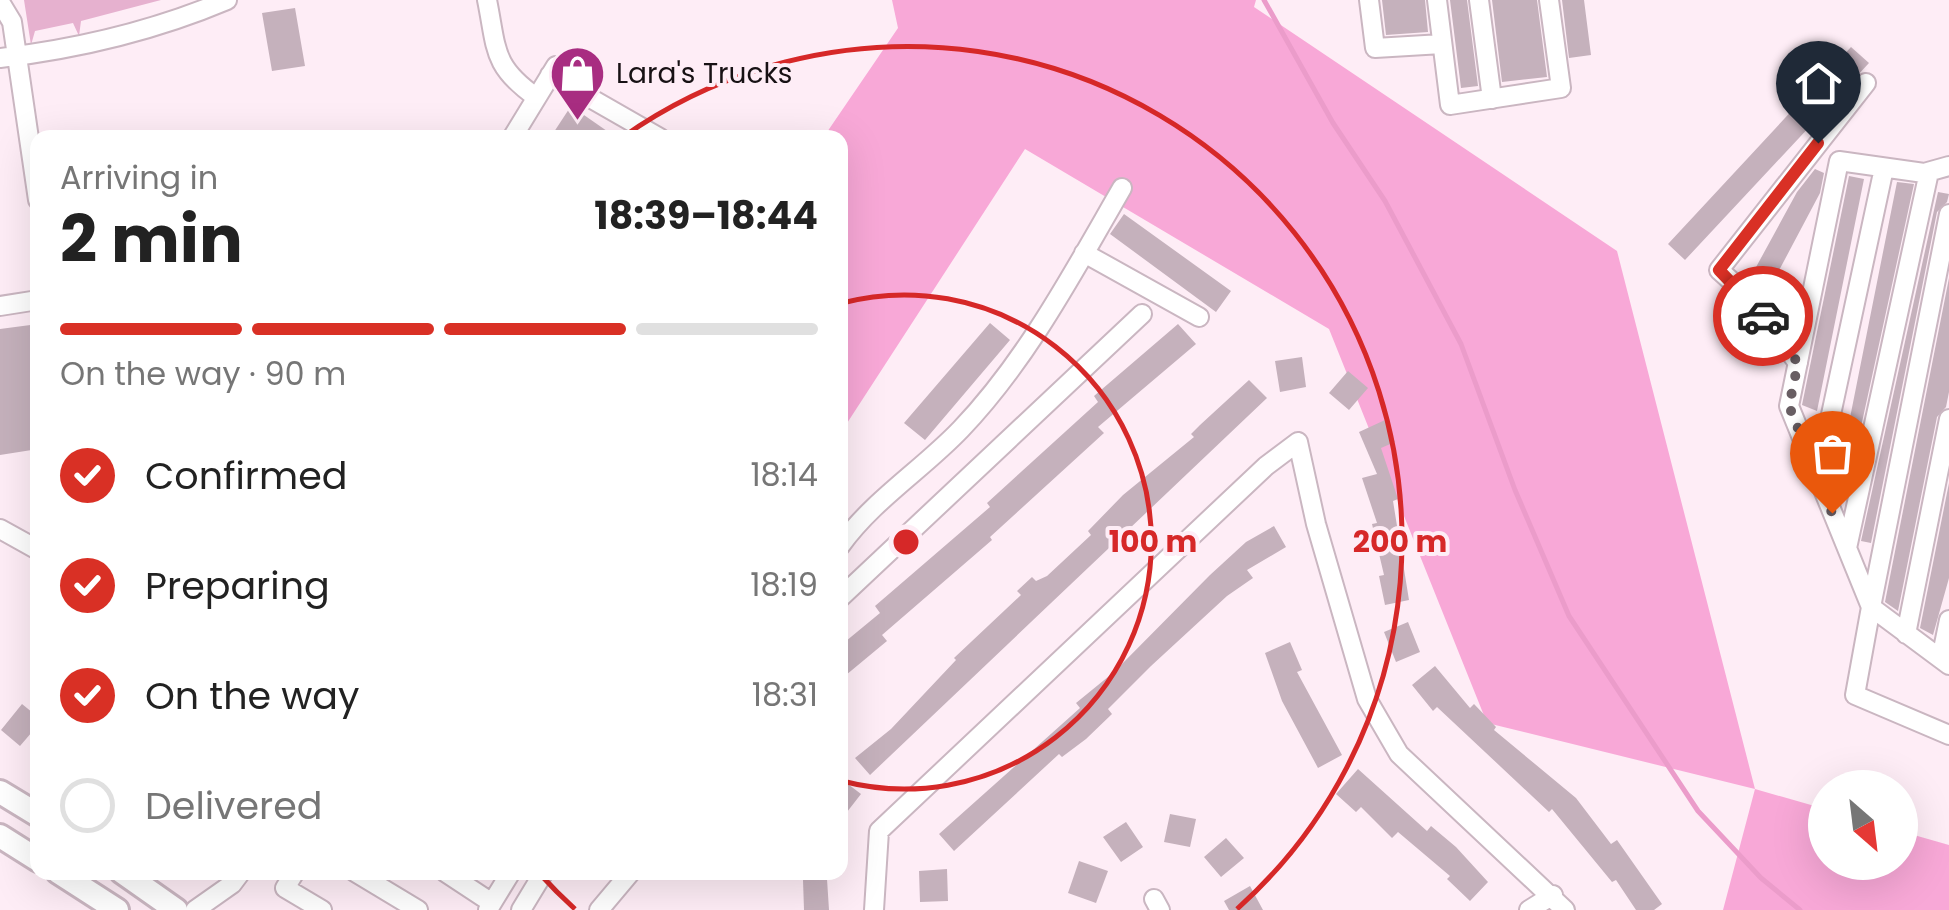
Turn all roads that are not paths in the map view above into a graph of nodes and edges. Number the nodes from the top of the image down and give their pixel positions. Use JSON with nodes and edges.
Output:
{"nodes":[{"id":1,"x":17,"y":0,"type":"edge"},
{"id":2,"x":227,"y":0,"type":"edge"},
{"id":3,"x":487,"y":0,"type":"edge"},
{"id":4,"x":1369,"y":0,"type":"edge"},
{"id":5,"x":1437,"y":0,"type":"edge"},
{"id":6,"x":1479,"y":0,"type":"edge"},
{"id":7,"x":1549,"y":0,"type":"edge"},
{"id":8,"x":0,"y":2,"type":"edge"},
{"id":9,"x":12,"y":22,"type":"junction"},
{"id":10,"x":1442,"y":44,"type":"junction"},
{"id":11,"x":8,"y":57,"type":"edge"},
{"id":12,"x":1866,"y":83,"type":"dead end"},
{"id":13,"x":536,"y":97,"type":"junction"},
{"id":14,"x":1492,"y":98,"type":"junction"},
{"id":15,"x":517,"y":130,"type":"edge"},
{"id":16,"x":647,"y":130,"type":"edge"},
{"id":17,"x":1818,"y":143,"type":"junction"},
{"id":18,"x":1839,"y":161,"type":"junction"},
{"id":19,"x":30,"y":162,"type":"edge"},
{"id":20,"x":1949,"y":166,"type":"edge"},
{"id":21,"x":1884,"y":168,"type":"junction"},
{"id":22,"x":1929,"y":172,"type":"junction"},
{"id":23,"x":1122,"y":188,"type":"dead end"},
{"id":24,"x":1949,"y":214,"type":"edge"},
{"id":25,"x":1084,"y":253,"type":"junction"},
{"id":26,"x":30,"y":301,"type":"edge"},
{"id":27,"x":0,"y":306,"type":"edge"},
{"id":28,"x":1142,"y":314,"type":"dead end"},
{"id":29,"x":1199,"y":317,"type":"dead end"},
{"id":30,"x":1798,"y":363,"type":"junction"},
{"id":31,"x":1949,"y":419,"type":"edge"},
{"id":32,"x":1818,"y":476,"type":"junction"},
{"id":33,"x":0,"y":529,"type":"edge"},
{"id":34,"x":848,"y":538,"type":"edge"},
{"id":35,"x":30,"y":546,"type":"edge"},
{"id":36,"x":1847,"y":549,"type":"junction"},
{"id":37,"x":848,"y":590,"type":"edge"},
{"id":38,"x":1871,"y":607,"type":"junction"},
{"id":39,"x":1949,"y":620,"type":"edge"},
{"id":40,"x":1906,"y":634,"type":"junction"},
{"id":41,"x":1945,"y":662,"type":"edge"},
{"id":42,"x":1949,"y":735,"type":"edge"},
{"id":43,"x":0,"y":792,"type":"edge"},
{"id":44,"x":30,"y":810,"type":"edge"},
{"id":45,"x":0,"y":836,"type":"edge"},
{"id":46,"x":30,"y":855,"type":"edge"},
{"id":47,"x":70,"y":880,"type":"edge"},
{"id":48,"x":133,"y":880,"type":"edge"},
{"id":49,"x":233,"y":880,"type":"edge"},
{"id":50,"x":235,"y":880,"type":"edge"},
{"id":51,"x":290,"y":880,"type":"edge"},
{"id":52,"x":368,"y":880,"type":"edge"},
{"id":53,"x":456,"y":880,"type":"edge"},
{"id":54,"x":506,"y":880,"type":"edge"},
{"id":55,"x":539,"y":880,"type":"edge"},
{"id":56,"x":624,"y":880,"type":"edge"},
{"id":57,"x":1560,"y":903,"type":"edge"},
{"id":58,"x":490,"y":906,"type":"edge"},
{"id":59,"x":116,"y":910,"type":"edge"},
{"id":60,"x":176,"y":910,"type":"edge"},
{"id":61,"x":195,"y":910,"type":"edge"},
{"id":62,"x":227,"y":910,"type":"edge"},
{"id":63,"x":322,"y":910,"type":"edge"},
{"id":64,"x":418,"y":910,"type":"edge"},
{"id":65,"x":521,"y":910,"type":"edge"},
{"id":66,"x":600,"y":910,"type":"edge"},
{"id":67,"x":874,"y":910,"type":"edge"},
{"id":68,"x":1529,"y":910,"type":"edge"}],
"edges":[{"from":1,"to":9,"type":"street"},
{"from":2,"to":11,"type":"street"},
{"from":3,"to":13,"type":"street"},
{"from":4,"to":10,"type":"street"},
{"from":5,"to":10,"type":"street"},
{"from":6,"to":14,"type":"street"},
{"from":7,"to":14,"type":"street"},
{"from":8,"to":9,"type":"street"},
{"from":9,"to":11,"type":"street"},
{"from":10,"to":14,"type":"street"},
{"from":11,"to":19,"type":"street"},
{"from":12,"to":17,"type":"street"},
{"from":13,"to":15,"type":"street"},
{"from":13,"to":16,"type":"street"},
{"from":17,"to":18,"type":"street"},
{"from":17,"to":30,"type":"street"},
{"from":18,"to":21,"type":"street"},
{"from":18,"to":30,"type":"street"},
{"from":20,"to":22,"type":"street"},
{"from":21,"to":22,"type":"street"},
{"from":21,"to":32,"type":"street"},
{"from":22,"to":36,"type":"street"},
{"from":23,"to":25,"type":"street"},
{"from":24,"to":38,"type":"street"},
{"from":25,"to":29,"type":"street"},
{"from":25,"to":34,"type":"street"},
{"from":26,"to":27,"type":"street"},
{"from":28,"to":37,"type":"street"},
{"from":30,"to":32,"type":"street"},
{"from":31,"to":40,"type":"street"},
{"from":32,"to":36,"type":"street"},
{"from":33,"to":35,"type":"street"},
{"from":36,"to":38,"type":"street"},
{"from":38,"to":40,"type":"street"},
{"from":38,"to":42,"type":"street"},
{"from":39,"to":41,"type":"street"},
{"from":40,"to":41,"type":"street"},
{"from":43,"to":44,"type":"main road"},
{"from":45,"to":46,"type":"main road"},
{"from":47,"to":59,"type":"main road"},
{"from":48,"to":60,"type":"main road"},
{"from":49,"to":61,"type":"street"},
{"from":50,"to":62,"type":"street"},
{"from":51,"to":63,"type":"street"},
{"from":52,"to":64,"type":"street"},
{"from":53,"to":58,"type":"street"},
{"from":54,"to":58,"type":"street"},
{"from":55,"to":65,"type":"street"},
{"from":56,"to":66,"type":"street"},
{"from":57,"to":67,"type":"street"},
{"from":57,"to":68,"type":"street"}]}
